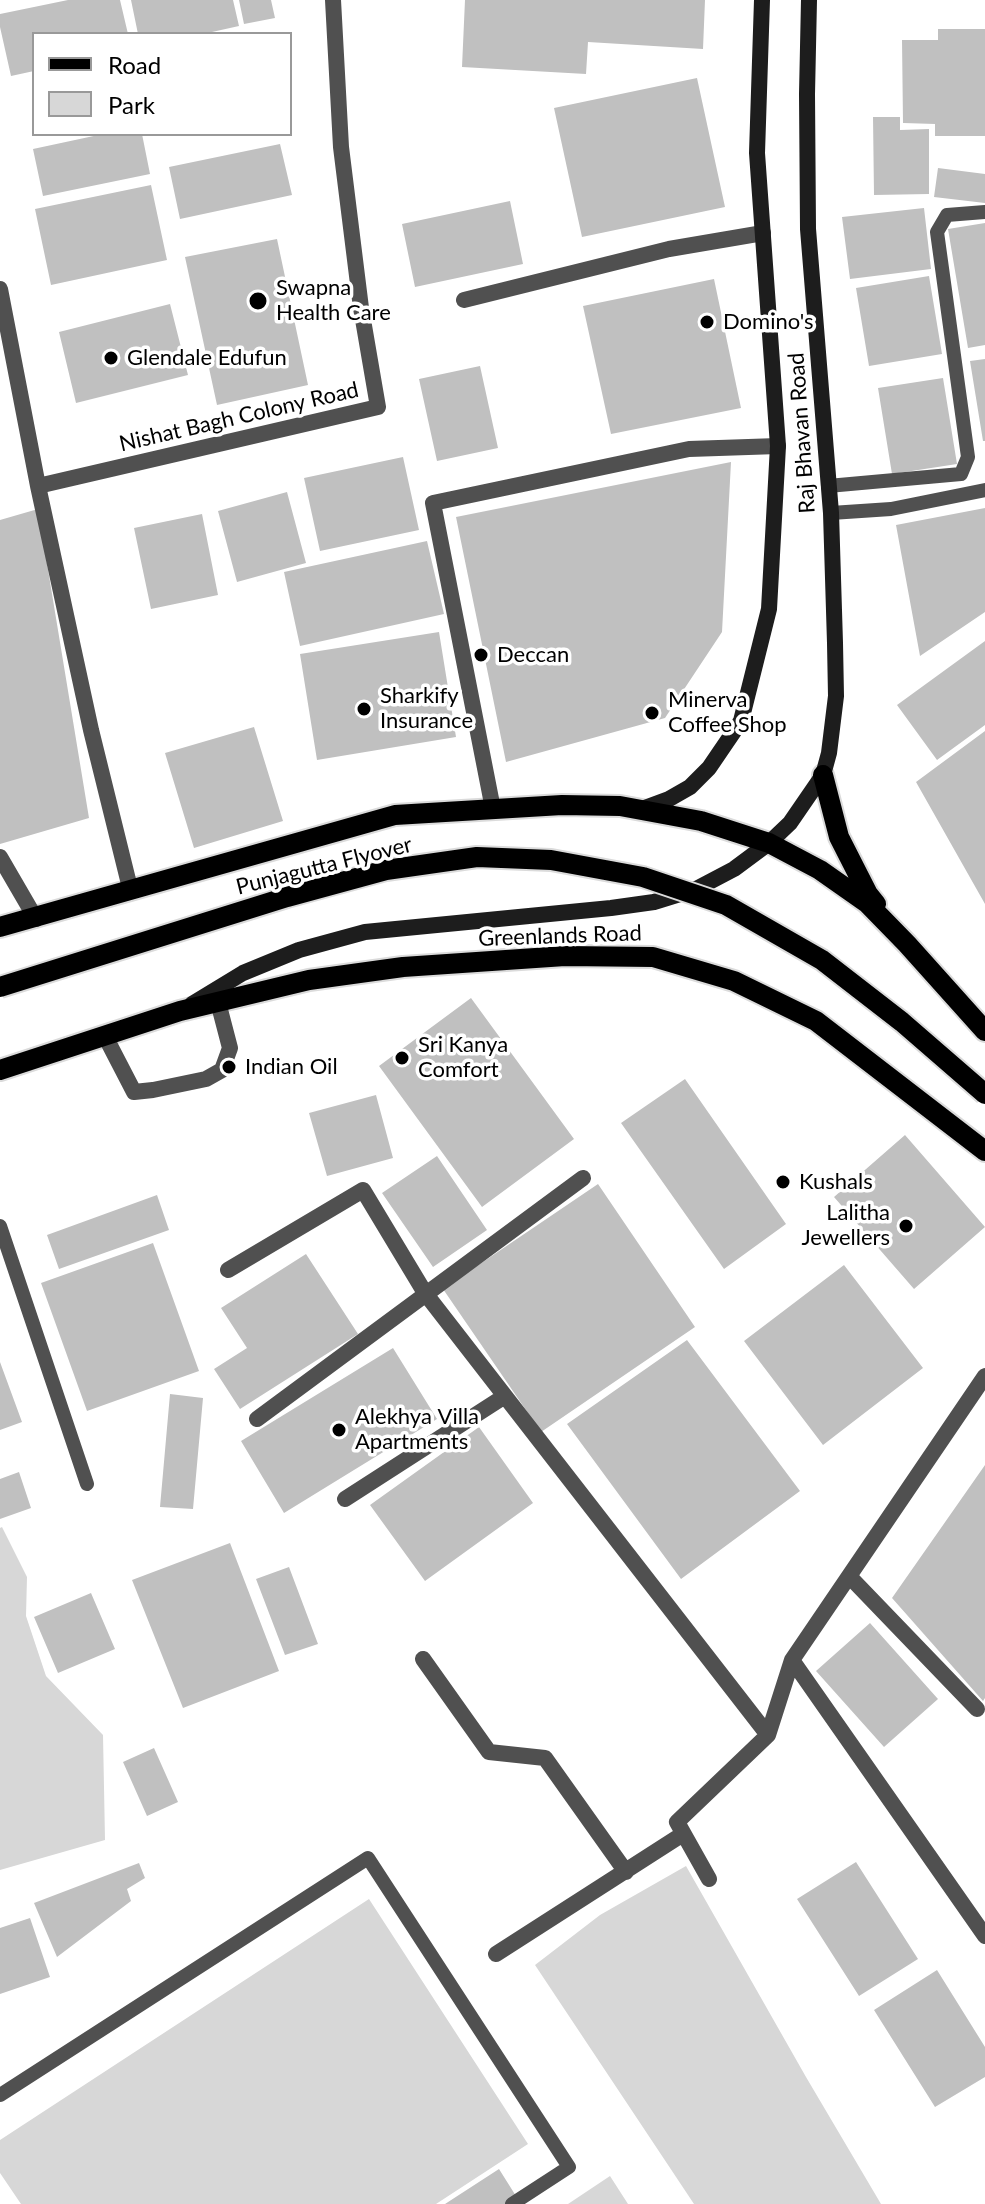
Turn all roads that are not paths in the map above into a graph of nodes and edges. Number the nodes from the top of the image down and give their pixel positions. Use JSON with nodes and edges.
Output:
{"nodes":[{"id":1,"x":333,"y":0,"type":"edge"},
{"id":2,"x":762,"y":0,"type":"edge"},
{"id":3,"x":809,"y":0,"type":"edge"},
{"id":4,"x":985,"y":212,"type":"edge"},
{"id":5,"x":763,"y":233,"type":"junction"},
{"id":6,"x":0,"y":289,"type":"edge"},
{"id":7,"x":464,"y":300,"type":"dead end"},
{"id":8,"x":8,"y":369,"type":"edge"},
{"id":9,"x":778,"y":446,"type":"junction"},
{"id":10,"x":38,"y":486,"type":"junction"},
{"id":11,"x":828,"y":486,"type":"junction"},
{"id":12,"x":985,"y":490,"type":"edge"},
{"id":13,"x":831,"y":513,"type":"junction"},
{"id":14,"x":823,"y":775,"type":"junction"},
{"id":15,"x":493,"y":809,"type":"junction"},
{"id":16,"x":642,"y":809,"type":"junction"},
{"id":17,"x":769,"y":843,"type":"junction"},
{"id":18,"x":0,"y":857,"type":"edge"},
{"id":19,"x":130,"y":888,"type":"junction"},
{"id":20,"x":36,"y":919,"type":"junction"},
{"id":21,"x":0,"y":927,"type":"edge"},
{"id":22,"x":907,"y":944,"type":"junction"},
{"id":23,"x":0,"y":987,"type":"edge"},
{"id":24,"x":218,"y":1002,"type":"junction"},
{"id":25,"x":180,"y":1011,"type":"junction"},
{"id":26,"x":981,"y":1020,"type":"edge"},
{"id":27,"x":105,"y":1036,"type":"junction"},
{"id":28,"x":0,"y":1070,"type":"edge"},
{"id":29,"x":985,"y":1094,"type":"edge"},
{"id":30,"x":985,"y":1151,"type":"edge"},
{"id":31,"x":583,"y":1178,"type":"dead end"},
{"id":32,"x":0,"y":1226,"type":"edge"},
{"id":33,"x":228,"y":1270,"type":"dead end"},
{"id":34,"x":425,"y":1293,"type":"junction"},
{"id":35,"x":985,"y":1376,"type":"edge"},
{"id":36,"x":505,"y":1396,"type":"junction"},
{"id":37,"x":257,"y":1419,"type":"dead end"},
{"id":38,"x":87,"y":1484,"type":"dead end"},
{"id":39,"x":345,"y":1499,"type":"dead end"},
{"id":40,"x":849,"y":1576,"type":"junction"},
{"id":41,"x":423,"y":1659,"type":"dead end"},
{"id":42,"x":792,"y":1660,"type":"junction"},
{"id":43,"x":977,"y":1709,"type":"dead end"},
{"id":44,"x":768,"y":1735,"type":"junction"},
{"id":45,"x":683,"y":1834,"type":"junction"},
{"id":46,"x":626,"y":1872,"type":"junction"},
{"id":47,"x":709,"y":1879,"type":"dead end"},
{"id":48,"x":985,"y":1936,"type":"edge"},
{"id":49,"x":496,"y":1954,"type":"dead end"},
{"id":50,"x":0,"y":2095,"type":"edge"},
{"id":51,"x":512,"y":2204,"type":"edge"}],
"edges":[{"from":1,"to":10,"type":"street","name":"Nishat Bagh Colony Road"},
{"from":2,"to":5,"type":"main road","name":"Raj Bhavan Road"},
{"from":3,"to":11,"type":"main road","name":"Raj Bhavan Road"},
{"from":4,"to":11,"type":"lane"},
{"from":5,"to":7,"type":"street"},
{"from":5,"to":9,"type":"main road","name":"Raj Bhavan Road"},
{"from":6,"to":8,"type":"street"},
{"from":8,"to":10,"type":"street"},
{"from":9,"to":15,"type":"street"},
{"from":9,"to":16,"type":"main road","name":"Raj Bhavan Road"},
{"from":10,"to":19,"type":"street"},
{"from":11,"to":13,"type":"main road","name":"Raj Bhavan Road"},
{"from":12,"to":13,"type":"lane"},
{"from":13,"to":14,"type":"main road","name":"Raj Bhavan Road"},
{"from":14,"to":17,"type":"main road","name":"Raj Bhavan Road"},
{"from":14,"to":22,"type":"main road"},
{"from":15,"to":16,"type":"main road"},
{"from":15,"to":19,"type":"main road"},
{"from":16,"to":17,"type":"main road"},
{"from":17,"to":22,"type":"main road"},
{"from":17,"to":25,"type":"main road","name":"Greenlands Road"},
{"from":18,"to":20,"type":"street"},
{"from":19,"to":20,"type":"main road"},
{"from":20,"to":21,"type":"main road"},
{"from":22,"to":26,"type":"main road"},
{"from":23,"to":29,"type":"main road","name":"Punjagutta Flyover","bridge":true},
{"from":24,"to":25,"type":"main road","name":"Greenlands Road"},
{"from":24,"to":27,"type":"street"},
{"from":24,"to":30,"type":"main road","name":"Greenlands Road"},
{"from":25,"to":27,"type":"main road","name":"Greenlands Road"},
{"from":27,"to":28,"type":"main road","name":"Greenlands Road"},
{"from":31,"to":34,"type":"street"},
{"from":32,"to":38,"type":"lane"},
{"from":33,"to":34,"type":"street"},
{"from":34,"to":36,"type":"street"},
{"from":34,"to":37,"type":"street"},
{"from":35,"to":40,"type":"street"},
{"from":36,"to":39,"type":"street"},
{"from":36,"to":44,"type":"street"},
{"from":40,"to":42,"type":"street"},
{"from":40,"to":43,"type":"street"},
{"from":41,"to":46,"type":"street"},
{"from":42,"to":44,"type":"street"},
{"from":42,"to":48,"type":"street"},
{"from":44,"to":45,"type":"street"},
{"from":45,"to":46,"type":"street"},
{"from":45,"to":47,"type":"street"},
{"from":46,"to":49,"type":"street"},
{"from":50,"to":51,"type":"lane"}]}
